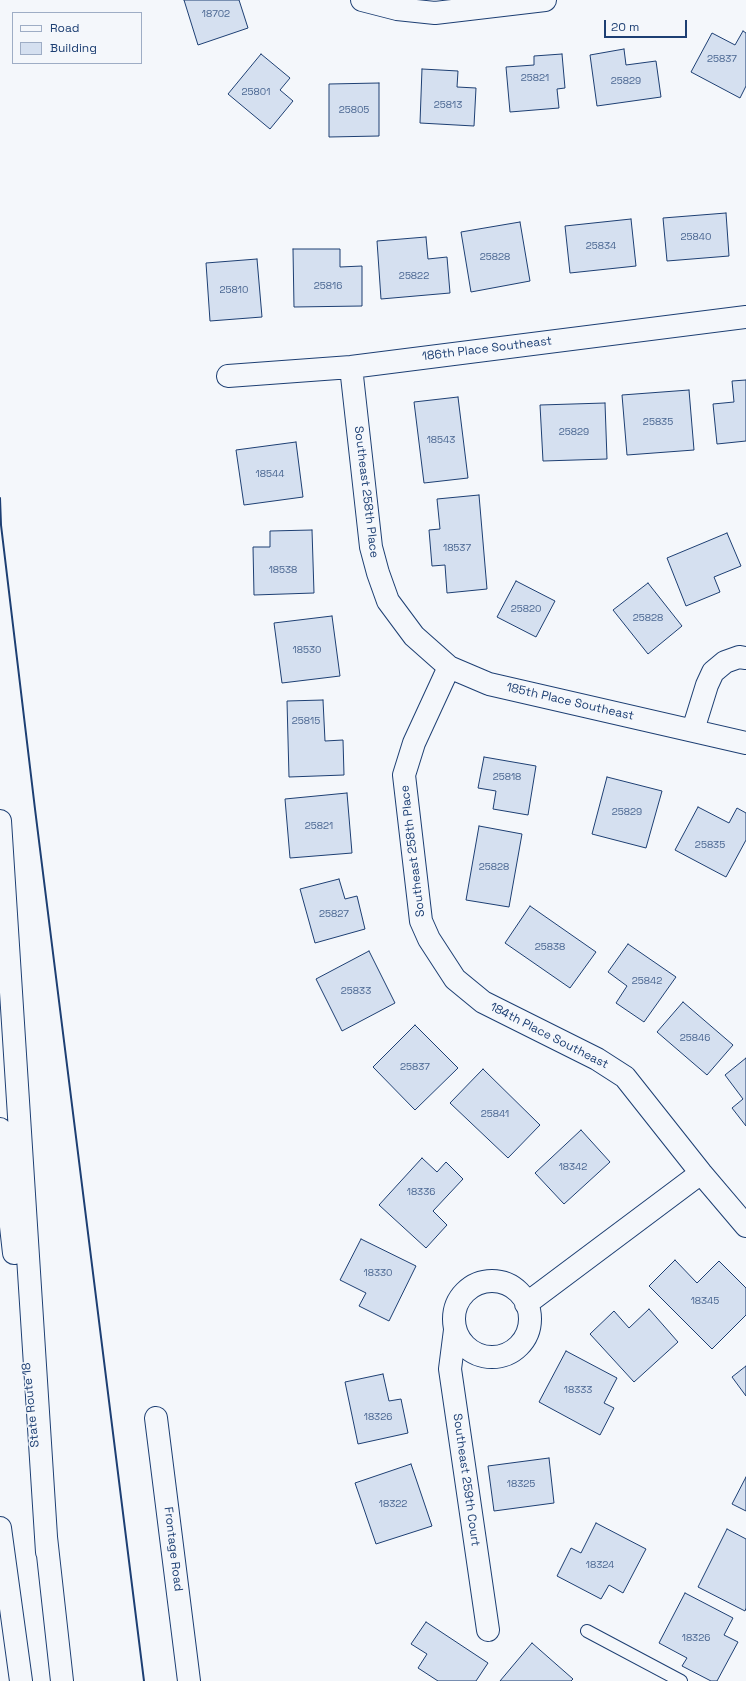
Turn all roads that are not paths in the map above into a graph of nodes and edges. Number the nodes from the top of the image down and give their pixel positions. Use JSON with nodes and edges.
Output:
{"nodes":[{"id":1,"x":362,"y":0,"type":"edge"},
{"id":2,"x":545,"y":0,"type":"edge"},
{"id":3,"x":746,"y":317,"type":"edge"},
{"id":4,"x":351,"y":366,"type":"junction"},
{"id":5,"x":228,"y":376,"type":"dead end"},
{"id":6,"x":746,"y":658,"type":"edge"},
{"id":7,"x":449,"y":667,"type":"junction"},
{"id":8,"x":693,"y":730,"type":"junction"},
{"id":9,"x":746,"y":743,"type":"edge"},
{"id":10,"x":0,"y":821,"type":"edge"},
{"id":11,"x":429,"y":939,"type":"joint"},
{"id":12,"x":0,"y":1129,"type":"edge"},
{"id":13,"x":701,"y":1173,"type":"junction"},
{"id":14,"x":746,"y":1226,"type":"edge"},
{"id":15,"x":526,"y":1304,"type":"junction"},
{"id":16,"x":455,"y":1330,"type":"junction"},
{"id":17,"x":156,"y":1418,"type":"dead end"},
{"id":18,"x":0,"y":1528,"type":"edge"},
{"id":19,"x":47,"y":1552,"type":"junction"},
{"id":20,"x":488,"y":1630,"type":"dead end"},
{"id":21,"x":587,"y":1631,"type":"dead end"},
{"id":22,"x":21,"y":1681,"type":"edge"},
{"id":23,"x":62,"y":1681,"type":"edge"},
{"id":24,"x":189,"y":1681,"type":"edge"},
{"id":25,"x":681,"y":1681,"type":"edge"}],
"edges":[{"from":1,"to":2,"type":"main road"},
{"from":3,"to":4,"type":"main road","name":"186th Place Southeast"},
{"from":4,"to":5,"type":"main road","name":"186th Place Southeast"},
{"from":4,"to":7,"type":"main road","name":"Southeast 258th Place"},
{"from":6,"to":8,"type":"main road"},
{"from":7,"to":8,"type":"main road","name":"185th Place Southeast"},
{"from":7,"to":11,"type":"main road","name":"Southeast 258th Place"},
{"from":8,"to":9,"type":"main road","name":"185th Place Southeast"},
{"from":10,"to":19,"type":"main road"},
{"from":11,"to":13,"type":"main road","name":"184th Place Southeast"},
{"from":12,"to":19,"type":"main road","name":"State Route 18"},
{"from":13,"to":14,"type":"main road","name":"184th Place Southeast"},
{"from":13,"to":15,"type":"main road"},
{"from":15,"to":16,"type":"main road","name":"Southeast 259th Court"},
{"from":15,"to":16,"type":"main road"},
{"from":16,"to":20,"type":"main road","name":"Southeast 259th Court"},
{"from":17,"to":24,"type":"main road","name":"Frontage Road"},
{"from":18,"to":22,"type":"main road"},
{"from":19,"to":23,"type":"main road","name":"State Route 18"},
{"from":21,"to":25,"type":"lane"}]}
